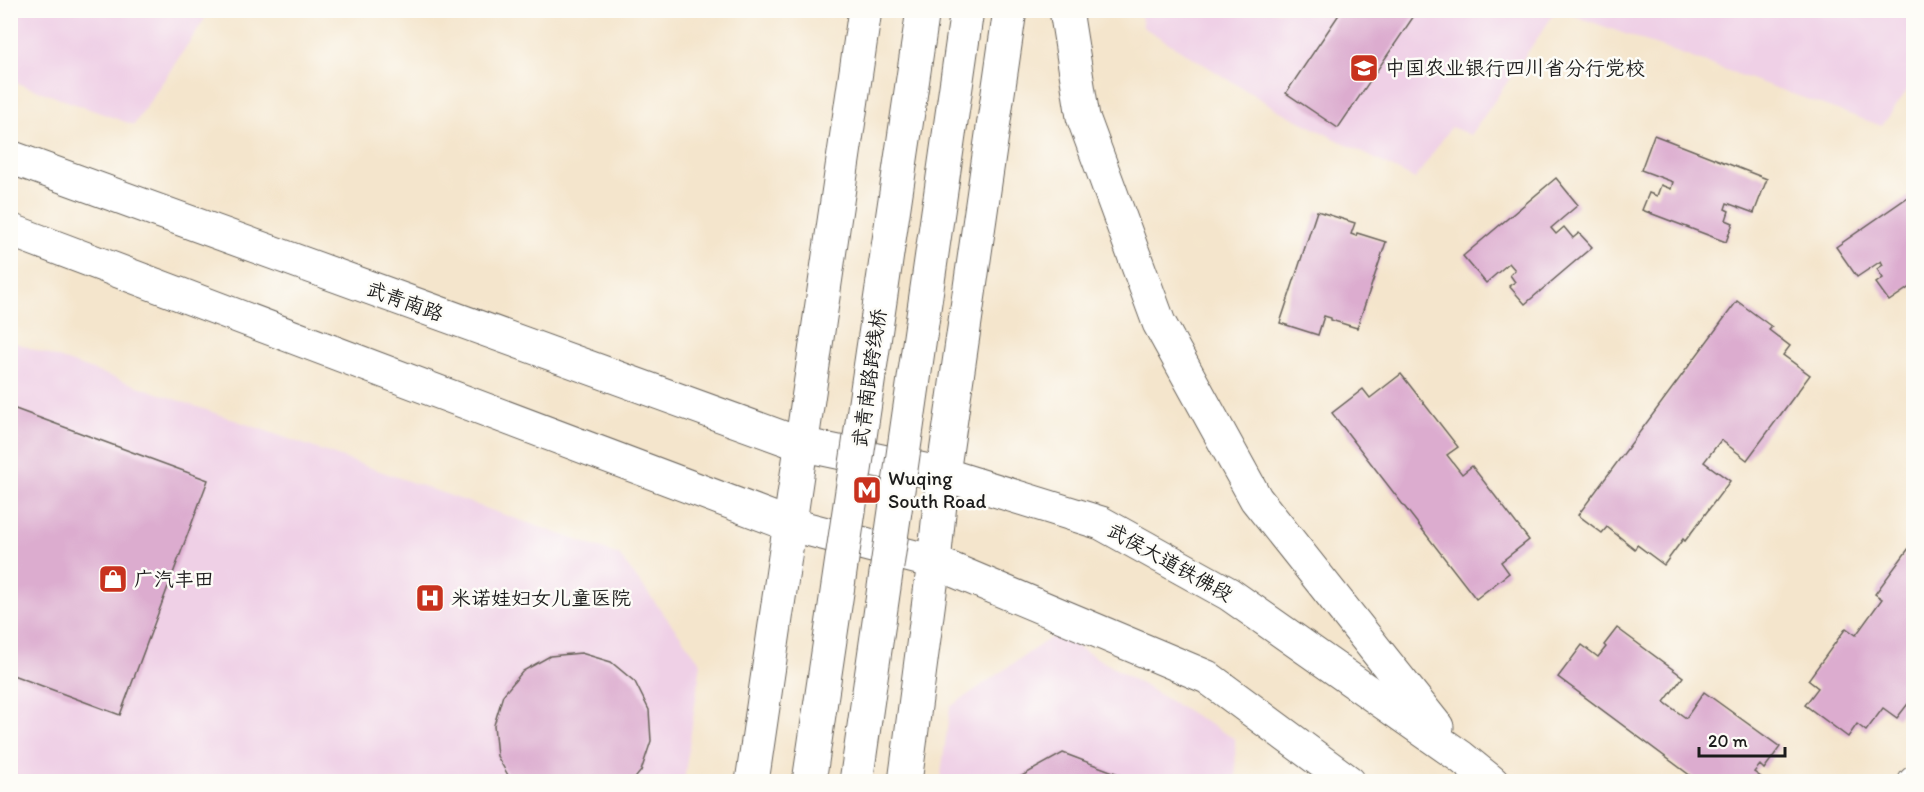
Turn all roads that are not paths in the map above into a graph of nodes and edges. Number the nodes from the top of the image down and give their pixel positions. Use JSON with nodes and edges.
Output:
{"nodes":[{"id":1,"x":865,"y":10,"type":"edge"},
{"id":2,"x":923,"y":10,"type":"edge"},
{"id":3,"x":967,"y":10,"type":"edge"},
{"id":4,"x":1010,"y":10,"type":"edge"},
{"id":5,"x":1066,"y":10,"type":"edge"},
{"id":6,"x":10,"y":157,"type":"edge"},
{"id":7,"x":10,"y":230,"type":"edge"},
{"id":8,"x":800,"y":444,"type":"junction"},
{"id":9,"x":943,"y":474,"type":"junction"},
{"id":10,"x":788,"y":524,"type":"junction"},
{"id":11,"x":934,"y":562,"type":"junction"},
{"id":12,"x":1461,"y":757,"type":"junction"},
{"id":13,"x":752,"y":782,"type":"edge"},
{"id":14,"x":809,"y":782,"type":"edge"},
{"id":15,"x":856,"y":782,"type":"edge"},
{"id":16,"x":905,"y":782,"type":"edge"},
{"id":17,"x":1349,"y":782,"type":"edge"},
{"id":18,"x":1492,"y":782,"type":"edge"}],
"edges":[{"from":1,"to":8,"type":"main road"},
{"from":2,"to":14,"type":"main road","name":"武青南路跨线桥","bridge":true},
{"from":3,"to":15,"type":"main road","bridge":true},
{"from":4,"to":9,"type":"main road"},
{"from":5,"to":12,"type":"main road"},
{"from":6,"to":8,"type":"main road","name":"武青南路"},
{"from":7,"to":10,"type":"main road"},
{"from":8,"to":9,"type":"main road","name":"武侯大道铁佛段"},
{"from":8,"to":10,"type":"main road"},
{"from":9,"to":11,"type":"main road"},
{"from":9,"to":12,"type":"main road","name":"武侯大道铁佛段"},
{"from":10,"to":11,"type":"main road"},
{"from":10,"to":13,"type":"main road"},
{"from":11,"to":16,"type":"main road"},
{"from":11,"to":17,"type":"main road"},
{"from":12,"to":18,"type":"main road","name":"武侯大道铁佛段"}]}
